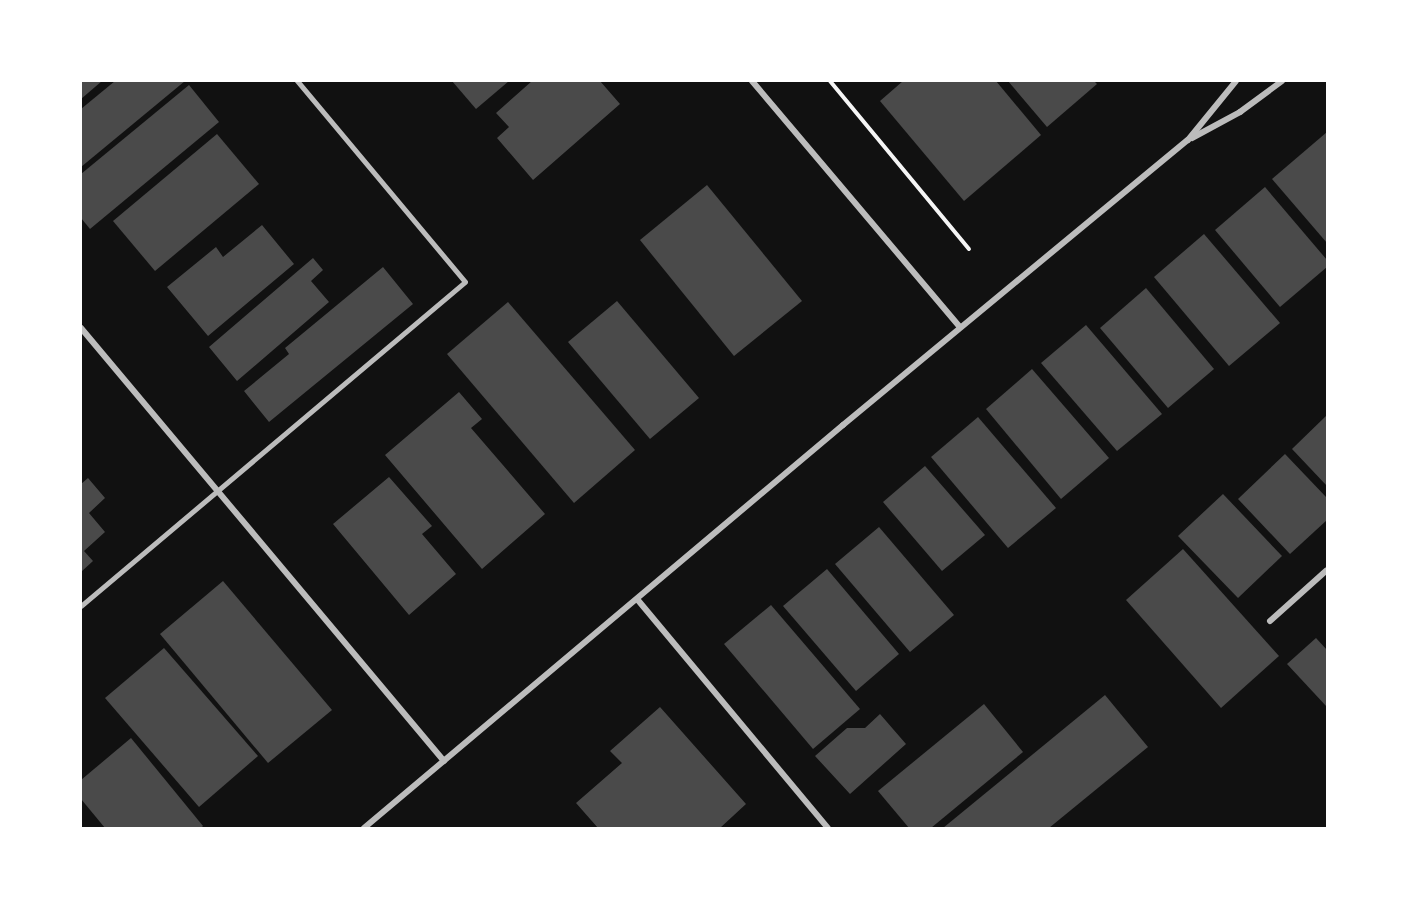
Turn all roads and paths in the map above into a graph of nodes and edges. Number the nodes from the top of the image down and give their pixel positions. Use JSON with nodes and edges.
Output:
{"nodes":[{"id":1,"x":297,"y":81,"type":"edge"},
{"id":2,"x":752,"y":81,"type":"edge"},
{"id":3,"x":830,"y":81,"type":"edge"},
{"id":4,"x":1236,"y":81,"type":"edge"},
{"id":5,"x":1282,"y":81,"type":"edge"},
{"id":6,"x":1188,"y":140,"type":"junction"},
{"id":7,"x":969,"y":249,"type":"dead end"},
{"id":8,"x":960,"y":327,"type":"junction"},
{"id":9,"x":81,"y":328,"type":"edge"},
{"id":10,"x":218,"y":490,"type":"junction"},
{"id":11,"x":1327,"y":570,"type":"edge"},
{"id":12,"x":637,"y":599,"type":"junction"},
{"id":13,"x":81,"y":606,"type":"edge"},
{"id":14,"x":1270,"y":621,"type":"dead end"},
{"id":15,"x":444,"y":761,"type":"junction"},
{"id":16,"x":364,"y":828,"type":"edge"},
{"id":17,"x":828,"y":828,"type":"edge"}],
"edges":[{"from":1,"to":10,"type":"lane"},
{"from":2,"to":8,"type":"street"},
{"from":3,"to":7,"type":"path"},
{"from":4,"to":6,"type":"street"},
{"from":5,"to":6,"type":"street"},
{"from":6,"to":8,"type":"street"},
{"from":8,"to":12,"type":"street"},
{"from":9,"to":10,"type":"street"},
{"from":10,"to":13,"type":"lane"},
{"from":10,"to":15,"type":"street"},
{"from":11,"to":14,"type":"street"},
{"from":12,"to":15,"type":"street"},
{"from":12,"to":17,"type":"street"},
{"from":15,"to":16,"type":"street"}]}
